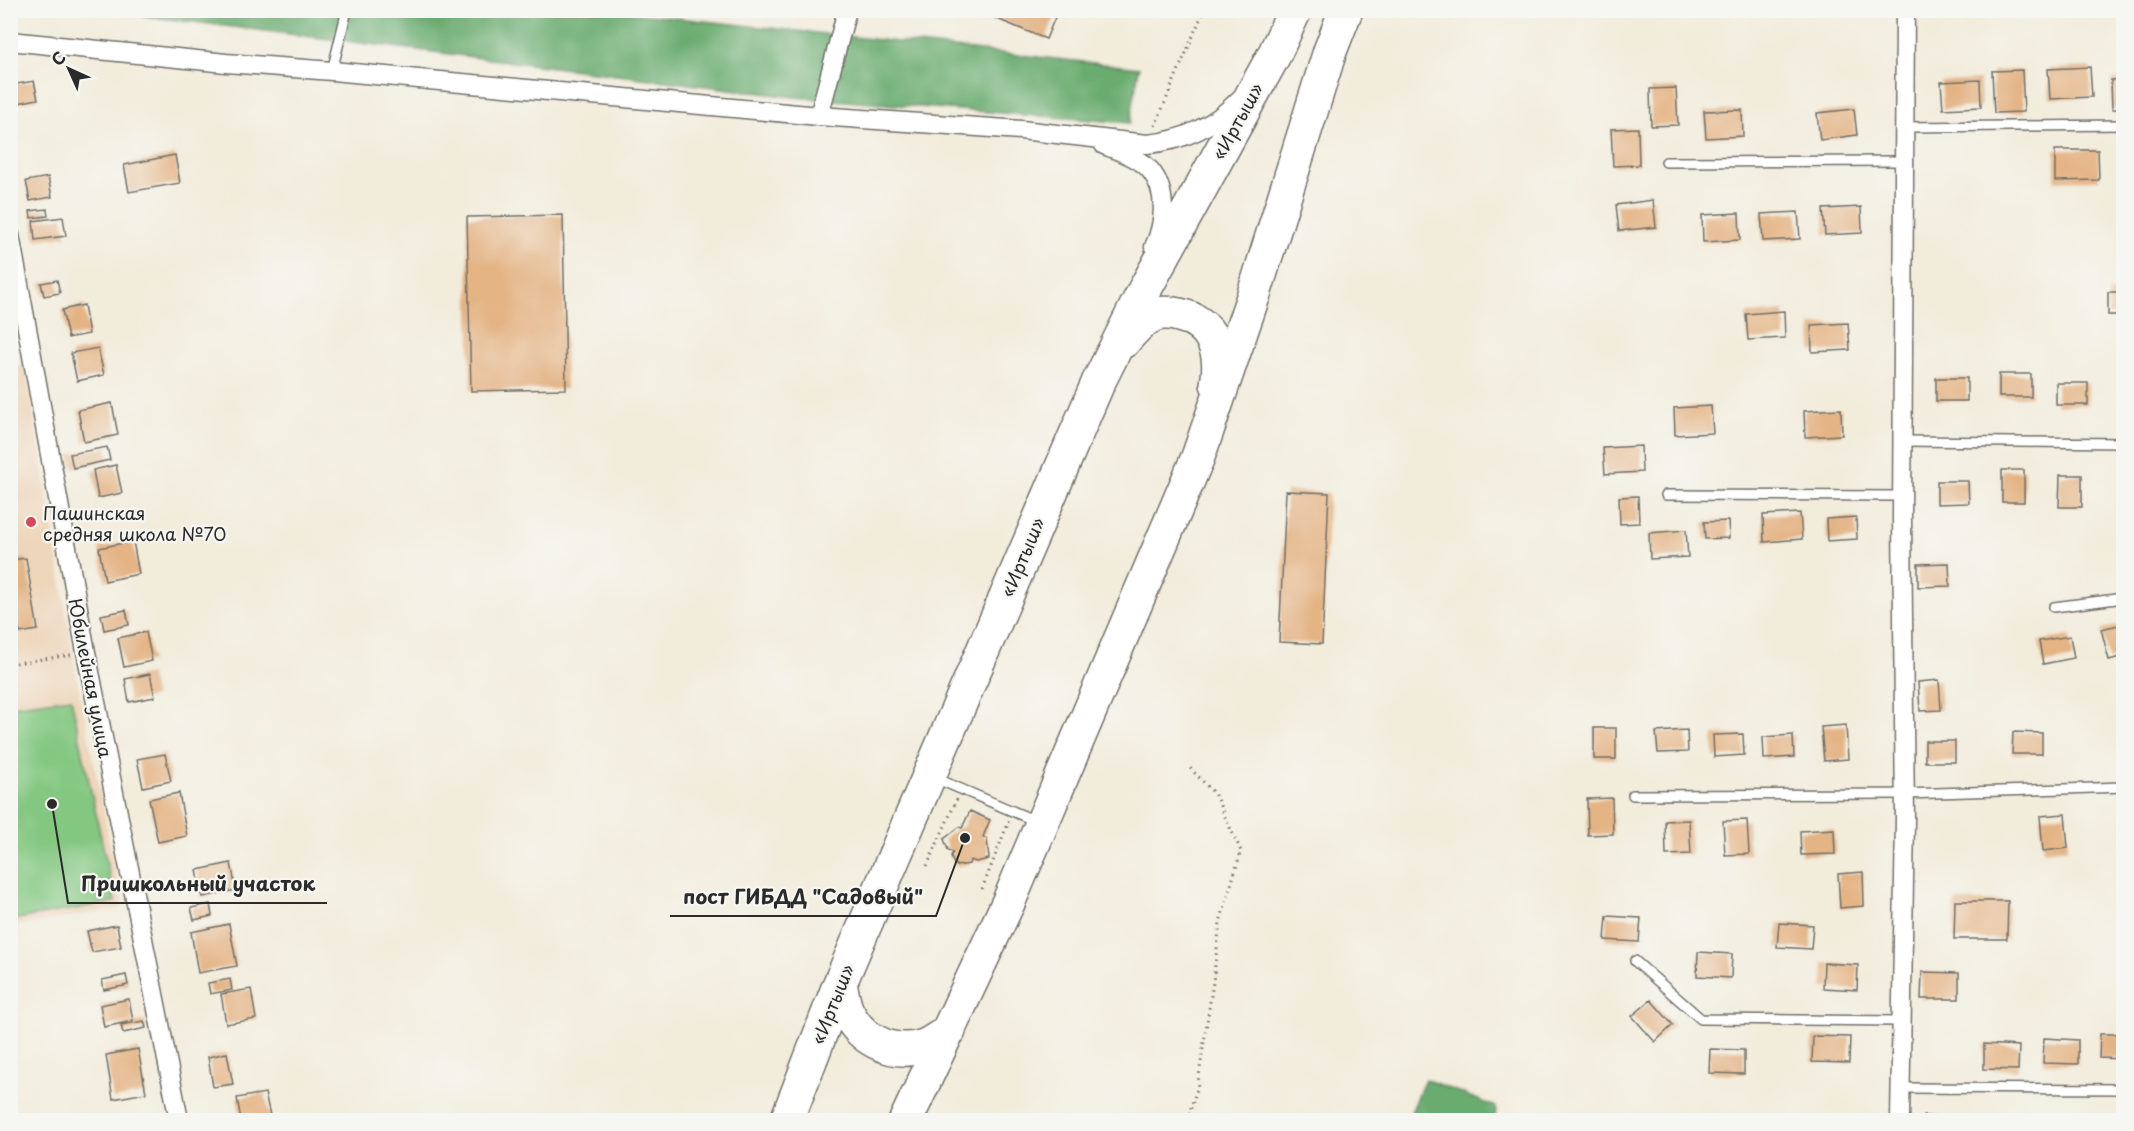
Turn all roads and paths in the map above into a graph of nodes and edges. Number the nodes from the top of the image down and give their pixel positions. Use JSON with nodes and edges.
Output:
{"nodes":[{"id":1,"x":347,"y":10,"type":"edge"},
{"id":2,"x":847,"y":10,"type":"edge"},
{"id":3,"x":1204,"y":10,"type":"edge"},
{"id":4,"x":1295,"y":10,"type":"edge"},
{"id":5,"x":1346,"y":10,"type":"edge"},
{"id":6,"x":1905,"y":10,"type":"edge"},
{"id":7,"x":10,"y":42,"type":"edge"},
{"id":8,"x":1274,"y":55,"type":"junction"},
{"id":9,"x":332,"y":71,"type":"junction"},
{"id":10,"x":819,"y":116,"type":"junction"},
{"id":11,"x":2124,"y":124,"type":"edge"},
{"id":12,"x":1904,"y":127,"type":"junction"},
{"id":13,"x":1079,"y":136,"type":"junction"},
{"id":14,"x":1148,"y":144,"type":"junction"},
{"id":15,"x":1904,"y":161,"type":"junction"},
{"id":16,"x":1666,"y":162,"type":"dead end"},
{"id":17,"x":10,"y":234,"type":"edge"},
{"id":18,"x":1098,"y":384,"type":"junction"},
{"id":19,"x":1208,"y":427,"type":"junction"},
{"id":20,"x":1902,"y":441,"type":"junction"},
{"id":21,"x":2124,"y":443,"type":"edge"},
{"id":22,"x":1666,"y":495,"type":"dead end"},
{"id":23,"x":1902,"y":496,"type":"junction"},
{"id":24,"x":1038,"y":519,"type":"junction"},
{"id":25,"x":2124,"y":598,"type":"edge"},
{"id":26,"x":2054,"y":607,"type":"dead end"},
{"id":27,"x":86,"y":652,"type":"junction"},
{"id":28,"x":10,"y":664,"type":"edge"},
{"id":29,"x":1190,"y":768,"type":"dead end"},
{"id":30,"x":930,"y":776,"type":"junction"},
{"id":31,"x":2124,"y":787,"type":"edge"},
{"id":32,"x":962,"y":789,"type":"junction"},
{"id":33,"x":1904,"y":794,"type":"junction"},
{"id":34,"x":1633,"y":795,"type":"dead end"},
{"id":35,"x":1028,"y":818,"type":"junction"},
{"id":36,"x":927,"y":866,"type":"dead end"},
{"id":37,"x":982,"y":889,"type":"dead end"},
{"id":38,"x":1635,"y":961,"type":"dead end"},
{"id":39,"x":840,"y":983,"type":"junction"},
{"id":40,"x":1901,"y":1021,"type":"junction"},
{"id":41,"x":949,"y":1031,"type":"junction"},
{"id":42,"x":1900,"y":1088,"type":"junction"},
{"id":43,"x":2124,"y":1089,"type":"edge"},
{"id":44,"x":913,"y":1112,"type":"edge"},
{"id":45,"x":179,"y":1120,"type":"edge"},
{"id":46,"x":787,"y":1120,"type":"edge"},
{"id":47,"x":1187,"y":1120,"type":"edge"},
{"id":48,"x":1900,"y":1120,"type":"edge"}],
"edges":[{"from":1,"to":9,"type":"lane"},
{"from":2,"to":10,"type":"street"},
{"from":3,"to":14,"type":"path"},
{"from":4,"to":8,"type":"highway","name":"«Иртыш»"},
{"from":5,"to":19,"type":"highway"},
{"from":6,"to":12,"type":"street"},
{"from":7,"to":9,"type":"street"},
{"from":8,"to":14,"type":"street"},
{"from":8,"to":18,"type":"highway","name":"«Иртыш»"},
{"from":9,"to":10,"type":"street"},
{"from":10,"to":13,"type":"street"},
{"from":11,"to":12,"type":"lane"},
{"from":12,"to":15,"type":"street"},
{"from":13,"to":14,"type":"street"},
{"from":13,"to":24,"type":"street"},
{"from":15,"to":16,"type":"lane"},
{"from":15,"to":20,"type":"street"},
{"from":17,"to":27,"type":"street","name":"Юбилейная улица"},
{"from":18,"to":19,"type":"highway"},
{"from":18,"to":24,"type":"highway","name":"«Иртыш»"},
{"from":19,"to":35,"type":"highway"},
{"from":20,"to":21,"type":"lane"},
{"from":20,"to":23,"type":"street"},
{"from":22,"to":23,"type":"lane"},
{"from":23,"to":33,"type":"street"},
{"from":24,"to":30,"type":"highway","name":"«Иртыш»"},
{"from":25,"to":26,"type":"lane"},
{"from":27,"to":28,"type":"path"},
{"from":27,"to":45,"type":"street","name":"Юбилейная улица"},
{"from":29,"to":47,"type":"path"},
{"from":30,"to":32,"type":"lane"},
{"from":30,"to":39,"type":"highway","name":"«Иртыш»"},
{"from":31,"to":33,"type":"lane"},
{"from":32,"to":35,"type":"lane"},
{"from":32,"to":36,"type":"path"},
{"from":33,"to":34,"type":"lane"},
{"from":33,"to":40,"type":"street"},
{"from":35,"to":37,"type":"path"},
{"from":35,"to":41,"type":"highway"},
{"from":38,"to":40,"type":"lane"},
{"from":39,"to":41,"type":"highway"},
{"from":39,"to":46,"type":"highway","name":"«Иртыш»"},
{"from":40,"to":42,"type":"street"},
{"from":41,"to":44,"type":"highway"},
{"from":42,"to":43,"type":"lane"},
{"from":42,"to":48,"type":"street"}]}
